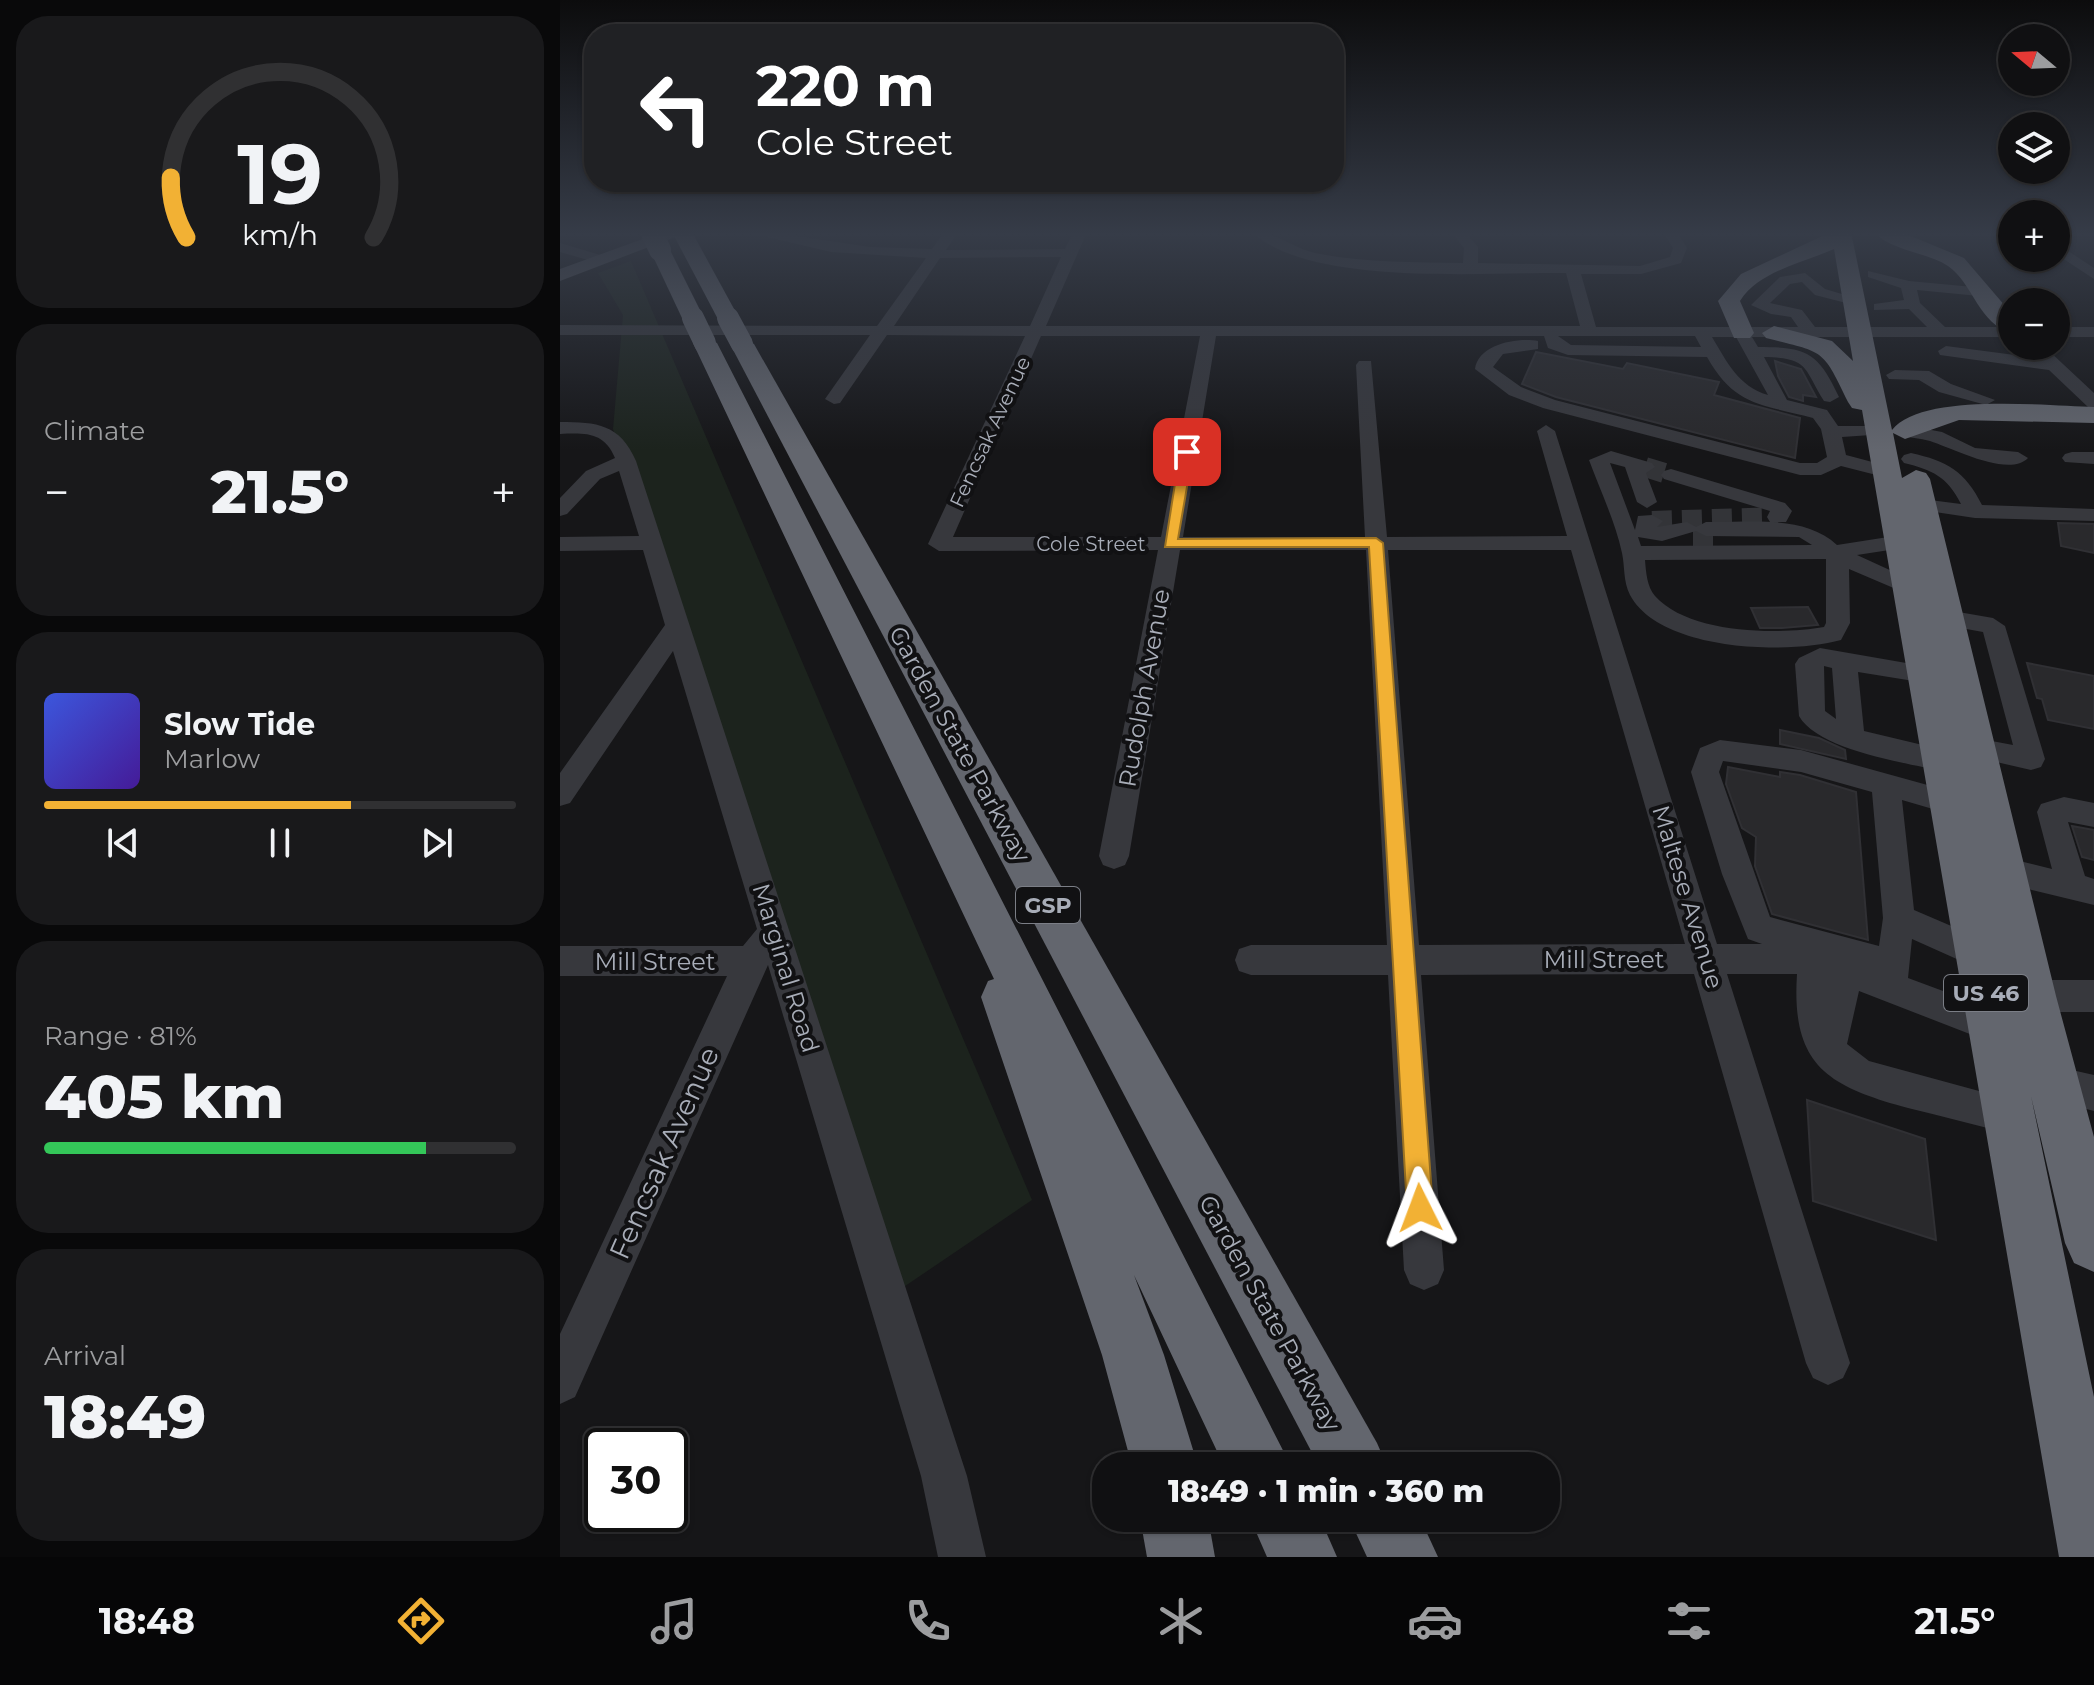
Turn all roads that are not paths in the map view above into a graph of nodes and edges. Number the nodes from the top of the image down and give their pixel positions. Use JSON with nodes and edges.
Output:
{"nodes":[{"id":1,"x":1913,"y":304,"type":"edge"},
{"id":2,"x":686,"y":305,"type":"edge"},
{"id":3,"x":712,"y":305,"type":"edge"},
{"id":4,"x":900,"y":305,"type":"edge"},
{"id":5,"x":1048,"y":305,"type":"edge"},
{"id":6,"x":1582,"y":305,"type":"edge"},
{"id":7,"x":1731,"y":305,"type":"edge"},
{"id":8,"x":1759,"y":305,"type":"edge"},
{"id":9,"x":1857,"y":305,"type":"edge"},
{"id":10,"x":1906,"y":305,"type":"edge"},
{"id":11,"x":1880,"y":307,"type":"joint"},
{"id":12,"x":560,"y":330,"type":"edge"},
{"id":13,"x":881,"y":331,"type":"junction"},
{"id":14,"x":1036,"y":331,"type":"junction"},
{"id":15,"x":1209,"y":331,"type":"junction"},
{"id":16,"x":1441,"y":331,"type":"junction"},
{"id":17,"x":1589,"y":331,"type":"junction"},
{"id":18,"x":1998,"y":331,"type":"edge"},
{"id":19,"x":1701,"y":332,"type":"junction"},
{"id":20,"x":2070,"y":332,"type":"edge"},
{"id":21,"x":2094,"y":332,"type":"edge"},
{"id":22,"x":1774,"y":333,"type":"junction"},
{"id":23,"x":1811,"y":333,"type":"junction"},
{"id":24,"x":1873,"y":334,"type":"junction"},
{"id":25,"x":725,"y":335,"type":"junction"},
{"id":26,"x":1551,"y":338,"type":"junction"},
{"id":27,"x":1940,"y":339,"type":"junction"},
{"id":28,"x":1747,"y":342,"type":"junction"},
{"id":29,"x":1713,"y":352,"type":"junction"},
{"id":30,"x":1470,"y":354,"type":"junction"},
{"id":31,"x":2048,"y":360,"type":"edge"},
{"id":32,"x":1915,"y":364,"type":"junction"},
{"id":33,"x":1365,"y":365,"type":"dead end"},
{"id":34,"x":2055,"y":366,"type":"junction"},
{"id":35,"x":1830,"y":397,"type":"dead end"},
{"id":36,"x":1779,"y":398,"type":"dead end"},
{"id":37,"x":834,"y":399,"type":"dead end"},
{"id":38,"x":1986,"y":400,"type":"dead end"},
{"id":39,"x":2094,"y":403,"type":"edge"},
{"id":40,"x":2094,"y":415,"type":"edge"},
{"id":41,"x":560,"y":428,"type":"edge"},
{"id":42,"x":1546,"y":431,"type":"dead end"},
{"id":43,"x":1832,"y":432,"type":"junction"},
{"id":44,"x":1951,"y":443,"type":"junction"},
{"id":45,"x":1906,"y":452,"type":"junction"},
{"id":46,"x":2018,"y":458,"type":"dead end"},
{"id":47,"x":2072,"y":458,"type":"dead end"},
{"id":48,"x":2094,"y":458,"type":"edge"},
{"id":49,"x":1838,"y":459,"type":"junction"},
{"id":50,"x":626,"y":461,"type":"junction"},
{"id":51,"x":1671,"y":475,"type":"tunnel mouth"},
{"id":52,"x":560,"y":510,"type":"edge"},
{"id":53,"x":1975,"y":512,"type":"junction"},
{"id":54,"x":2094,"y":515,"type":"edge"},
{"id":55,"x":1778,"y":517,"type":"dead end"},
{"id":56,"x":1912,"y":524,"type":"junction"},
{"id":57,"x":1700,"y":535,"type":"junction"},
{"id":58,"x":1815,"y":536,"type":"junction"},
{"id":59,"x":651,"y":543,"type":"junction"},
{"id":60,"x":1376,"y":543,"type":"junction"},
{"id":61,"x":1579,"y":543,"type":"junction"},
{"id":62,"x":560,"y":544,"type":"edge"},
{"id":63,"x":939,"y":544,"type":"joint"},
{"id":64,"x":1170,"y":544,"type":"junction"},
{"id":65,"x":1633,"y":553,"type":"junction"},
{"id":66,"x":1835,"y":556,"type":"junction"},
{"id":67,"x":1910,"y":588,"type":"junction"},
{"id":68,"x":1947,"y":618,"type":"junction"},
{"id":69,"x":678,"y":625,"type":"junction"},
{"id":70,"x":1844,"y":661,"type":"junction"},
{"id":71,"x":1926,"y":674,"type":"junction"},
{"id":72,"x":1851,"y":736,"type":"junction"},
{"id":73,"x":1956,"y":770,"type":"junction"},
{"id":74,"x":1886,"y":787,"type":"junction"},
{"id":75,"x":560,"y":795,"type":"edge"},
{"id":76,"x":939,"y":813,"type":"junction"},
{"id":77,"x":2094,"y":815,"type":"edge"},
{"id":78,"x":1114,"y":856,"type":"dead end"},
{"id":79,"x":2003,"y":870,"type":"junction"},
{"id":80,"x":2083,"y":889,"type":"edge"},
{"id":81,"x":1899,"y":918,"type":"junction"},
{"id":82,"x":775,"y":930,"type":"junction"},
{"id":83,"x":1765,"y":944,"type":"junction"},
{"id":84,"x":1979,"y":954,"type":"junction"},
{"id":85,"x":1405,"y":959,"type":"junction"},
{"id":86,"x":1707,"y":959,"type":"junction"},
{"id":87,"x":1251,"y":960,"type":"dead end"},
{"id":88,"x":560,"y":961,"type":"edge"},
{"id":89,"x":751,"y":961,"type":"junction"},
{"id":90,"x":1814,"y":962,"type":"junction"},
{"id":91,"x":1847,"y":970,"type":"junction"},
{"id":92,"x":1891,"y":977,"type":"junction"},
{"id":93,"x":2032,"y":996,"type":"junction"},
{"id":94,"x":2094,"y":996,"type":"edge"},
{"id":95,"x":1993,"y":1026,"type":"junction"},
{"id":96,"x":1820,"y":1040,"type":"junction"},
{"id":97,"x":2054,"y":1084,"type":"junction"},
{"id":98,"x":2094,"y":1093,"type":"edge"},
{"id":99,"x":2010,"y":1116,"type":"junction"},
{"id":100,"x":2084,"y":1169,"type":"edge"},
{"id":101,"x":2094,"y":1243,"type":"edge"},
{"id":102,"x":1424,"y":1270,"type":"dead end"},
{"id":103,"x":1828,"y":1363,"type":"dead end"},
{"id":104,"x":560,"y":1382,"type":"edge"},
{"id":105,"x":1161,"y":1452,"type":"edge"},
{"id":106,"x":1251,"y":1452,"type":"edge"},
{"id":107,"x":1346,"y":1452,"type":"edge"},
{"id":108,"x":1177,"y":1532,"type":"edge"},
{"id":109,"x":1291,"y":1532,"type":"edge"},
{"id":110,"x":1391,"y":1532,"type":"edge"},
{"id":111,"x":962,"y":1557,"type":"edge"},
{"id":112,"x":1181,"y":1557,"type":"edge"},
{"id":113,"x":1303,"y":1557,"type":"edge"},
{"id":114,"x":1404,"y":1557,"type":"edge"},
{"id":115,"x":2093,"y":1557,"type":"edge"}],
"edges":[{"from":1,"to":27,"type":"street"},
{"from":2,"to":25,"type":"highway","name":"Garden State Parkway","number":"GSP","bridge":true},
{"from":3,"to":25,"type":"highway","name":"Garden State Parkway","number":"GSP"},
{"from":4,"to":13,"type":"street"},
{"from":5,"to":14,"type":"street","name":"Fencsak Avenue"},
{"from":6,"to":17,"type":"street"},
{"from":7,"to":28,"type":"highway"},
{"from":8,"to":23,"type":"street"},
{"from":9,"to":24,"type":"highway","number":"US 46"},
{"from":10,"to":11,"type":"street"},
{"from":11,"to":24,"type":"highway","number":"US 46"},
{"from":12,"to":13,"type":"street"},
{"from":13,"to":14,"type":"street"},
{"from":13,"to":37,"type":"street"},
{"from":14,"to":15,"type":"street"},
{"from":14,"to":63,"type":"street","name":"Fencsak Avenue"},
{"from":15,"to":16,"type":"street"},
{"from":15,"to":64,"type":"street","name":"Rudolph Avenue"},
{"from":16,"to":26,"type":"street"},
{"from":16,"to":30,"type":"street"},
{"from":17,"to":19,"type":"street"},
{"from":17,"to":26,"type":"street"},
{"from":18,"to":27,"type":"street"},
{"from":19,"to":28,"type":"street"},
{"from":19,"to":29,"type":"street"},
{"from":20,"to":21,"type":"street"},
{"from":22,"to":23,"type":"street"},
{"from":22,"to":28,"type":"street"},
{"from":22,"to":45,"type":"highway"},
{"from":23,"to":24,"type":"street"},
{"from":24,"to":27,"type":"street"},
{"from":24,"to":32,"type":"highway","number":"US 46"},
{"from":24,"to":45,"type":"highway","number":"US 46"},
{"from":25,"to":76,"type":"highway","name":"Garden State Parkway","number":"GSP"},
{"from":25,"to":107,"type":"highway","name":"Garden State Parkway","number":"GSP"},
{"from":26,"to":29,"type":"street"},
{"from":26,"to":30,"type":"street"},
{"from":27,"to":32,"type":"street"},
{"from":27,"to":34,"type":"street"},
{"from":28,"to":35,"type":"street"},
{"from":28,"to":36,"type":"street"},
{"from":29,"to":43,"type":"street"},
{"from":30,"to":49,"type":"street"},
{"from":31,"to":34,"type":"street"},
{"from":32,"to":38,"type":"street"},
{"from":32,"to":45,"type":"highway","number":"US 46"},
{"from":33,"to":60,"type":"street"},
{"from":34,"to":39,"type":"street"},
{"from":40,"to":45,"type":"highway"},
{"from":41,"to":50,"type":"street","name":"Marginal Road"},
{"from":42,"to":61,"type":"street","name":"Maltese Avenue"},
{"from":43,"to":45,"type":"street"},
{"from":43,"to":49,"type":"street"},
{"from":44,"to":45,"type":"street"},
{"from":44,"to":45,"type":"street"},
{"from":44,"to":46,"type":"street"},
{"from":45,"to":49,"type":"street"},
{"from":45,"to":53,"type":"street"},
{"from":45,"to":56,"type":"highway","number":"US 46"},
{"from":47,"to":48,"type":"street"},
{"from":50,"to":52,"type":"street"},
{"from":50,"to":59,"type":"street","name":"Marginal Road"},
{"from":51,"to":55,"type":"street"},
{"from":53,"to":54,"type":"street"},
{"from":53,"to":56,"type":"street"},
{"from":56,"to":66,"type":"street"},
{"from":56,"to":67,"type":"highway","number":"US 46"},
{"from":56,"to":68,"type":"highway","number":"US 46"},
{"from":57,"to":58,"type":"street"},
{"from":57,"to":58,"type":"street"},
{"from":57,"to":65,"type":"street"},
{"from":58,"to":66,"type":"street"},
{"from":59,"to":62,"type":"street"},
{"from":59,"to":69,"type":"street","name":"Marginal Road"},
{"from":60,"to":61,"type":"street","name":"Cole Street"},
{"from":60,"to":64,"type":"street","name":"Cole Street"},
{"from":60,"to":85,"type":"street"},
{"from":61,"to":86,"type":"street","name":"Maltese Avenue"},
{"from":63,"to":64,"type":"street","name":"Cole Street"},
{"from":64,"to":78,"type":"street","name":"Rudolph Avenue"},
{"from":65,"to":66,"type":"street"},
{"from":65,"to":66,"type":"street"},
{"from":66,"to":67,"type":"street"},
{"from":67,"to":71,"type":"highway","number":"US 46"},
{"from":68,"to":73,"type":"highway","number":"US 46"},
{"from":68,"to":73,"type":"street"},
{"from":69,"to":75,"type":"street"},
{"from":69,"to":82,"type":"street","name":"Marginal Road"},
{"from":70,"to":71,"type":"street"},
{"from":70,"to":72,"type":"street"},
{"from":70,"to":72,"type":"street"},
{"from":71,"to":73,"type":"highway","number":"US 46"},
{"from":72,"to":73,"type":"street"},
{"from":73,"to":74,"type":"street"},
{"from":73,"to":79,"type":"highway","number":"US 46"},
{"from":73,"to":84,"type":"highway","number":"US 46"},
{"from":74,"to":81,"type":"street"},
{"from":74,"to":83,"type":"street"},
{"from":76,"to":105,"type":"highway"},
{"from":76,"to":106,"type":"highway","name":"Garden State Parkway","number":"GSP"},
{"from":77,"to":80,"type":"street"},
{"from":79,"to":80,"type":"street"},
{"from":79,"to":93,"type":"highway","number":"US 46"},
{"from":81,"to":84,"type":"street"},
{"from":81,"to":92,"type":"street"},
{"from":82,"to":89,"type":"street","name":"Fencsak Avenue"},
{"from":82,"to":111,"type":"street","name":"Marginal Road"},
{"from":83,"to":86,"type":"street","name":"Mill Street"},
{"from":83,"to":90,"type":"street","name":"Mill Street"},
{"from":83,"to":92,"type":"street"},
{"from":84,"to":95,"type":"highway","number":"US 46"},
{"from":85,"to":86,"type":"street","name":"Mill Street"},
{"from":85,"to":87,"type":"street","name":"Mill Street"},
{"from":85,"to":102,"type":"street"},
{"from":86,"to":103,"type":"street","name":"Maltese Avenue"},
{"from":88,"to":89,"type":"street","name":"Mill Street"},
{"from":89,"to":104,"type":"street","name":"Fencsak Avenue"},
{"from":90,"to":91,"type":"street","name":"Mill Street"},
{"from":90,"to":96,"type":"street"},
{"from":91,"to":92,"type":"street","name":"Mill Street"},
{"from":91,"to":96,"type":"street"},
{"from":92,"to":95,"type":"street","name":"Mill Street"},
{"from":93,"to":94,"type":"street"},
{"from":93,"to":97,"type":"highway","number":"US 46"},
{"from":95,"to":99,"type":"highway","number":"US 46"},
{"from":96,"to":99,"type":"street"},
{"from":97,"to":98,"type":"street"},
{"from":97,"to":100,"type":"highway","number":"US 46"},
{"from":99,"to":115,"type":"highway","number":"US 46"},
{"from":100,"to":101,"type":"highway","number":"US 46"},
{"from":108,"to":112,"type":"highway"},
{"from":109,"to":113,"type":"highway"},
{"from":110,"to":114,"type":"highway"}]}
